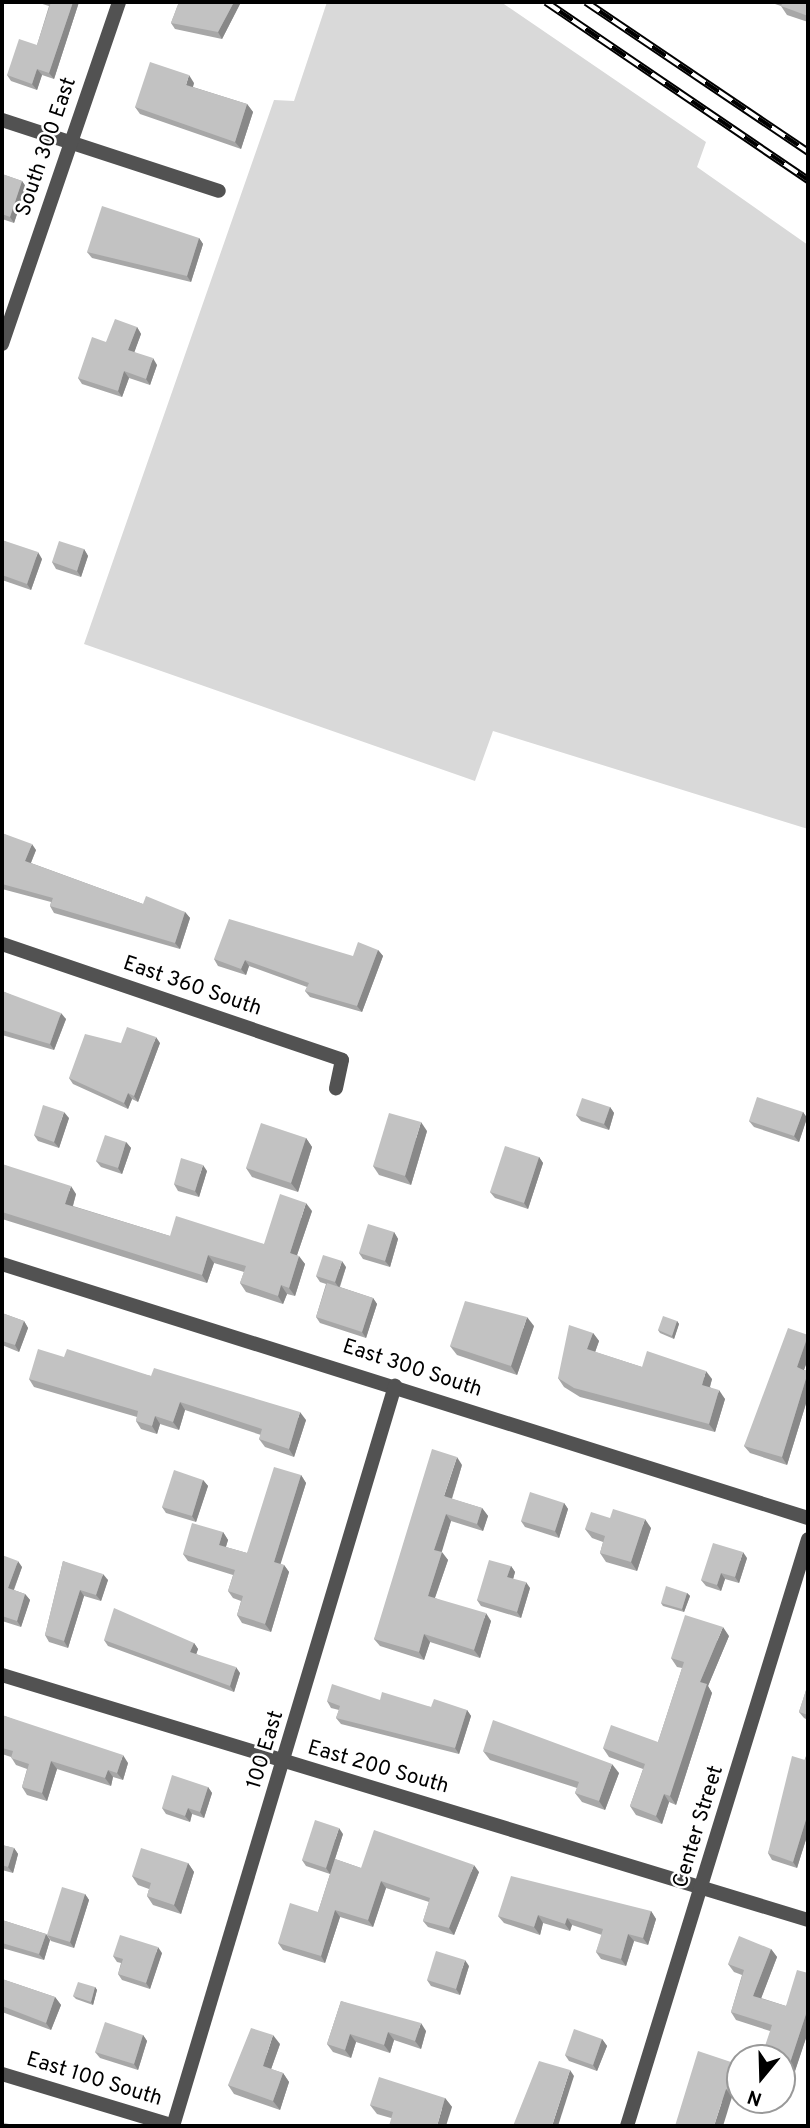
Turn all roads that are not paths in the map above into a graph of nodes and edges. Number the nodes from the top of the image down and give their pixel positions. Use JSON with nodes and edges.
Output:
{"nodes":[{"id":1,"x":119,"y":2,"type":"edge"},
{"id":2,"x":2,"y":120,"type":"edge"},
{"id":3,"x":71,"y":142,"type":"junction"},
{"id":4,"x":219,"y":191,"type":"dead end"},
{"id":5,"x":2,"y":344,"type":"edge"},
{"id":6,"x":2,"y":944,"type":"edge"},
{"id":7,"x":336,"y":1088,"type":"dead end"},
{"id":8,"x":2,"y":1264,"type":"edge"},
{"id":9,"x":395,"y":1385,"type":"junction"},
{"id":10,"x":808,"y":1517,"type":"edge"},
{"id":11,"x":808,"y":1539,"type":"edge"},
{"id":12,"x":2,"y":1675,"type":"edge"},
{"id":13,"x":285,"y":1762,"type":"junction"},
{"id":14,"x":703,"y":1887,"type":"junction"},
{"id":15,"x":808,"y":1920,"type":"edge"},
{"id":16,"x":2,"y":2074,"type":"edge"},
{"id":17,"x":173,"y":2126,"type":"edge"},
{"id":18,"x":627,"y":2126,"type":"edge"}],
"edges":[{"from":1,"to":3,"type":"street","name":"South 300 East"},
{"from":2,"to":3,"type":"street"},
{"from":3,"to":4,"type":"street"},
{"from":3,"to":5,"type":"street","name":"South 300 East"},
{"from":6,"to":7,"type":"street","name":"East 360 South"},
{"from":8,"to":9,"type":"street","name":"East 300 South"},
{"from":9,"to":10,"type":"street","name":"East 300 South"},
{"from":9,"to":13,"type":"street","name":"100 East"},
{"from":11,"to":14,"type":"street","name":"Center Street"},
{"from":12,"to":13,"type":"street","name":"East 200 South"},
{"from":13,"to":14,"type":"street","name":"East 200 South"},
{"from":13,"to":17,"type":"street","name":"100 East"},
{"from":14,"to":15,"type":"street","name":"East 200 South"},
{"from":14,"to":18,"type":"street","name":"Center Street"},
{"from":16,"to":17,"type":"street","name":"East 100 South"}]}
